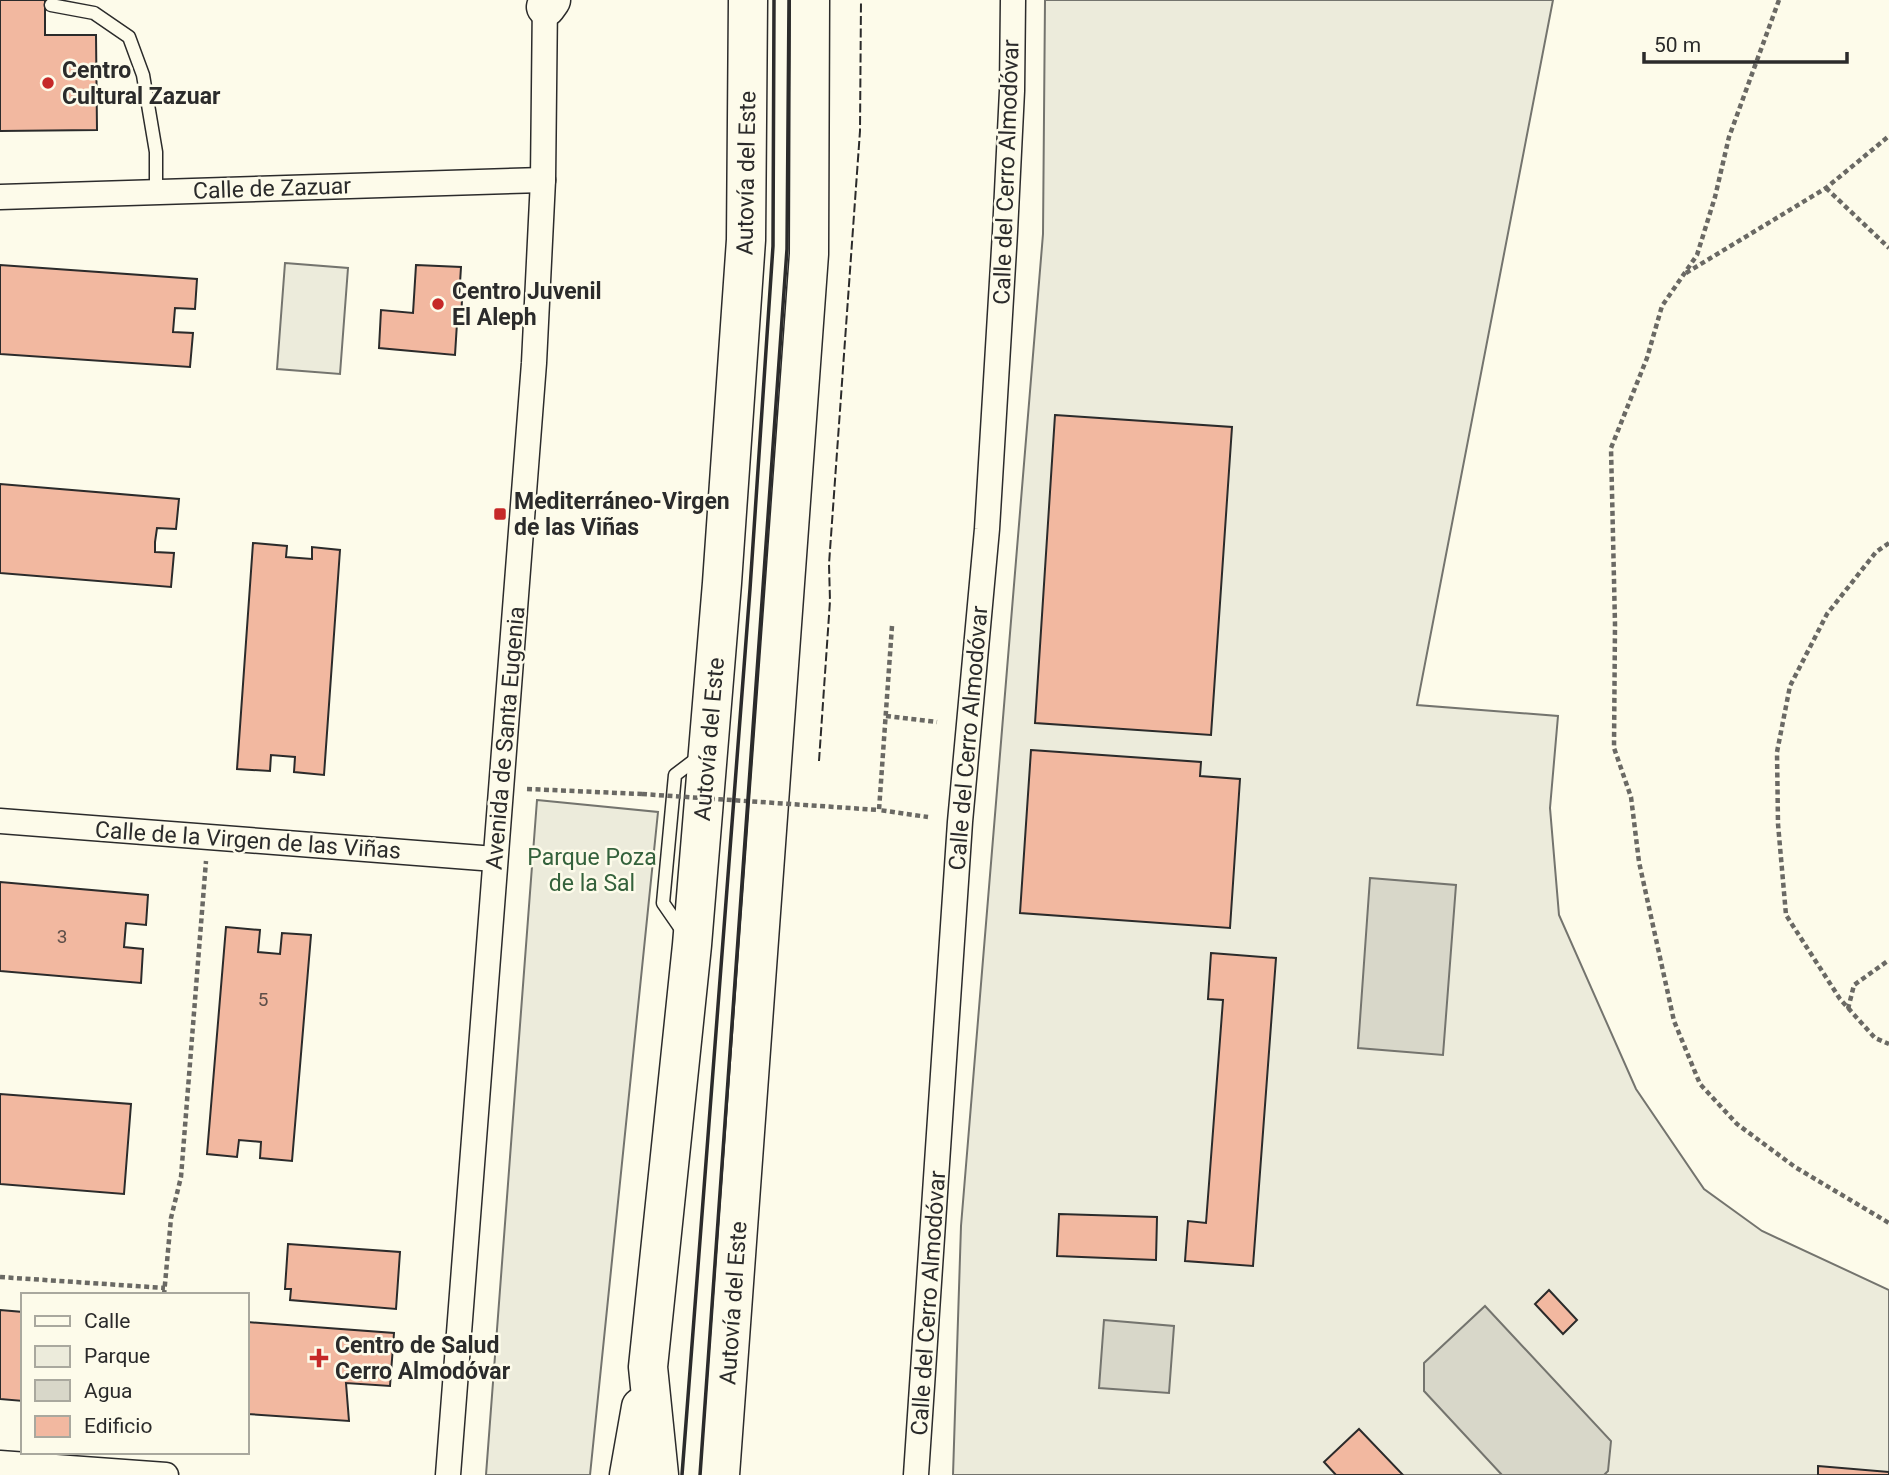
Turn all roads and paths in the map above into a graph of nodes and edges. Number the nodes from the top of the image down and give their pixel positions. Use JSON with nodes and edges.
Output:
{"nodes":[{"id":1,"x":748,"y":0,"type":"edge"},
{"id":2,"x":810,"y":0,"type":"edge"},
{"id":3,"x":1013,"y":0,"type":"edge"},
{"id":4,"x":1779,"y":0,"type":"edge"},
{"id":5,"x":547,"y":2,"type":"edge"},
{"id":6,"x":51,"y":5,"type":"dead end"},
{"id":7,"x":1889,"y":136,"type":"edge"},
{"id":8,"x":543,"y":180,"type":"junction"},
{"id":9,"x":1826,"y":188,"type":"junction"},
{"id":10,"x":156,"y":192,"type":"junction"},
{"id":11,"x":0,"y":197,"type":"edge"},
{"id":12,"x":1889,"y":248,"type":"edge"},
{"id":13,"x":1686,"y":273,"type":"junction"},
{"id":14,"x":1889,"y":542,"type":"edge"},
{"id":15,"x":892,"y":626,"type":"dead end"},
{"id":16,"x":886,"y":716,"type":"junction"},
{"id":17,"x":937,"y":722,"type":"dead end"},
{"id":18,"x":501,"y":788,"type":"junction"},
{"id":19,"x":879,"y":810,"type":"junction"},
{"id":20,"x":928,"y":817,"type":"dead end"},
{"id":21,"x":0,"y":821,"type":"edge"},
{"id":22,"x":206,"y":858,"type":"dead end"},
{"id":23,"x":495,"y":859,"type":"junction"},
{"id":24,"x":1889,"y":961,"type":"edge"},
{"id":25,"x":1848,"y":1009,"type":"junction"},
{"id":26,"x":1889,"y":1044,"type":"edge"},
{"id":27,"x":1889,"y":1223,"type":"edge"},
{"id":28,"x":0,"y":1277,"type":"edge"},
{"id":29,"x":164,"y":1288,"type":"junction"},
{"id":30,"x":164,"y":1293,"type":"edge"},
{"id":31,"x":648,"y":1367,"type":"junction"},
{"id":32,"x":0,"y":1463,"type":"edge"},
{"id":33,"x":166,"y":1475,"type":"edge"},
{"id":34,"x":448,"y":1475,"type":"edge"},
{"id":35,"x":629,"y":1475,"type":"edge"},
{"id":36,"x":659,"y":1475,"type":"edge"},
{"id":37,"x":720,"y":1475,"type":"edge"},
{"id":38,"x":916,"y":1475,"type":"edge"}],
"edges":[{"from":1,"to":31,"type":"highway","name":"Autovía del Este"},
{"from":2,"to":37,"type":"highway","name":"Autovía del Este"},
{"from":3,"to":38,"type":"street","name":"Calle del Cerro Almodóvar"},
{"from":4,"to":13,"type":"path"},
{"from":5,"to":8,"type":"street","name":"Avenida de Santa Eugenia"},
{"from":6,"to":10,"type":"lane"},
{"from":7,"to":9,"type":"path"},
{"from":8,"to":10,"type":"street","name":"Calle de Zazuar"},
{"from":8,"to":18,"type":"street","name":"Avenida de Santa Eugenia"},
{"from":9,"to":12,"type":"path"},
{"from":9,"to":13,"type":"path"},
{"from":10,"to":11,"type":"street","name":"Calle de Zazuar"},
{"from":13,"to":27,"type":"path"},
{"from":14,"to":25,"type":"path"},
{"from":15,"to":16,"type":"path"},
{"from":16,"to":17,"type":"path"},
{"from":16,"to":19,"type":"path"},
{"from":18,"to":19,"type":"path","bridge":true},
{"from":18,"to":23,"type":"street","name":"Avenida de Santa Eugenia"},
{"from":19,"to":20,"type":"path"},
{"from":21,"to":23,"type":"street","name":"Calle de la Virgen de las Viñas"},
{"from":22,"to":29,"type":"path"},
{"from":23,"to":34,"type":"street","name":"Avenida de Santa Eugenia"},
{"from":24,"to":25,"type":"path"},
{"from":25,"to":26,"type":"path"},
{"from":28,"to":29,"type":"path"},
{"from":29,"to":30,"type":"path"},
{"from":31,"to":35,"type":"highway"},
{"from":31,"to":36,"type":"highway","name":"Autovía del Este"},
{"from":32,"to":33,"type":"street"}]}
